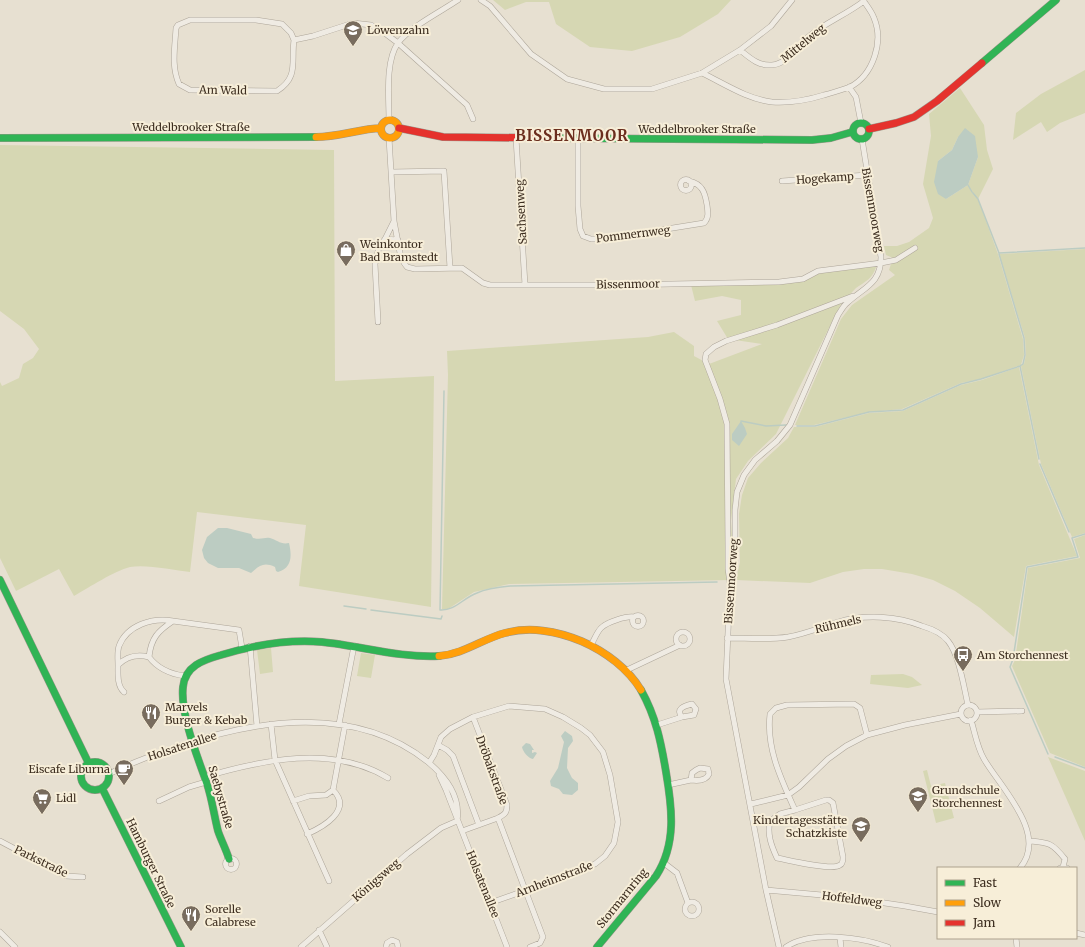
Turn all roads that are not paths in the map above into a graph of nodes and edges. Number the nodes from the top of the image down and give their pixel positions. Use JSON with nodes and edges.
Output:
{"nodes":[{"id":1,"x":458,"y":0,"type":"edge"},
{"id":2,"x":481,"y":0,"type":"edge"},
{"id":3,"x":792,"y":0,"type":"edge"},
{"id":4,"x":864,"y":0,"type":"edge"},
{"id":5,"x":1056,"y":0,"type":"edge"},
{"id":6,"x":294,"y":40,"type":"junction"},
{"id":7,"x":398,"y":43,"type":"junction"},
{"id":8,"x":740,"y":50,"type":"junction"},
{"id":9,"x":702,"y":73,"type":"junction"},
{"id":10,"x":849,"y":87,"type":"junction"},
{"id":11,"x":473,"y":119,"type":"dead end"},
{"id":12,"x":389,"y":120,"type":"junction"},
{"id":13,"x":861,"y":123,"type":"junction"},
{"id":14,"x":381,"y":128,"type":"junction"},
{"id":15,"x":399,"y":128,"type":"junction"},
{"id":16,"x":869,"y":129,"type":"junction"},
{"id":17,"x":852,"y":132,"type":"junction"},
{"id":18,"x":0,"y":138,"type":"edge"},
{"id":19,"x":389,"y":138,"type":"junction"},
{"id":20,"x":516,"y":138,"type":"junction"},
{"id":21,"x":578,"y":139,"type":"junction"},
{"id":22,"x":862,"y":139,"type":"junction"},
{"id":23,"x":392,"y":172,"type":"junction"},
{"id":24,"x":867,"y":175,"type":"junction"},
{"id":25,"x":689,"y":181,"type":"dead end"},
{"id":26,"x":782,"y":181,"type":"dead end"},
{"id":27,"x":394,"y":221,"type":"junction"},
{"id":28,"x":386,"y":239,"type":"junction"},
{"id":29,"x":398,"y":240,"type":"junction"},
{"id":30,"x":915,"y":248,"type":"dead end"},
{"id":31,"x":881,"y":264,"type":"junction"},
{"id":32,"x":450,"y":268,"type":"junction"},
{"id":33,"x":525,"y":285,"type":"junction"},
{"id":34,"x":859,"y":294,"type":"junction"},
{"id":35,"x":378,"y":322,"type":"dead end"},
{"id":36,"x":0,"y":580,"type":"edge"},
{"id":37,"x":730,"y":585,"type":"junction"},
{"id":38,"x":634,"y":617,"type":"dead end"},
{"id":39,"x":173,"y":621,"type":"junction"},
{"id":40,"x":727,"y":638,"type":"junction"},
{"id":41,"x":591,"y":645,"type":"junction"},
{"id":42,"x":680,"y":645,"type":"dead end"},
{"id":43,"x":250,"y":646,"type":"junction"},
{"id":44,"x":354,"y":646,"type":"junction"},
{"id":45,"x":242,"y":648,"type":"junction"},
{"id":46,"x":149,"y":656,"type":"junction"},
{"id":47,"x":118,"y":665,"type":"junction"},
{"id":48,"x":627,"y":670,"type":"junction"},
{"id":49,"x":185,"y":676,"type":"junction"},
{"id":50,"x":124,"y":692,"type":"dead end"},
{"id":51,"x":968,"y":705,"type":"junction"},
{"id":52,"x":1022,"y":711,"type":"dead end"},
{"id":53,"x":977,"y":712,"type":"junction"},
{"id":54,"x":961,"y":714,"type":"junction"},
{"id":55,"x":473,"y":717,"type":"junction"},
{"id":56,"x":682,"y":717,"type":"dead end"},
{"id":57,"x":972,"y":720,"type":"junction"},
{"id":58,"x":270,"y":724,"type":"junction"},
{"id":59,"x":342,"y":725,"type":"junction"},
{"id":60,"x":657,"y":725,"type":"junction"},
{"id":61,"x":257,"y":726,"type":"junction"},
{"id":62,"x":867,"y":735,"type":"junction"},
{"id":63,"x":193,"y":741,"type":"junction"},
{"id":64,"x":438,"y":745,"type":"junction"},
{"id":65,"x":275,"y":760,"type":"junction"},
{"id":66,"x":338,"y":761,"type":"junction"},
{"id":67,"x":428,"y":763,"type":"junction"},
{"id":68,"x":89,"y":764,"type":"junction"},
{"id":69,"x":109,"y":774,"type":"junction"},
{"id":70,"x":388,"y":778,"type":"dead end"},
{"id":71,"x":205,"y":779,"type":"junction"},
{"id":72,"x":691,"y":780,"type":"dead end"},
{"id":73,"x":668,"y":785,"type":"junction"},
{"id":74,"x":102,"y":788,"type":"junction"},
{"id":75,"x":333,"y":790,"type":"junction"},
{"id":76,"x":788,"y":795,"type":"junction"},
{"id":77,"x":159,"y":801,"type":"dead end"},
{"id":78,"x":293,"y":801,"type":"junction"},
{"id":79,"x":750,"y":804,"type":"junction"},
{"id":80,"x":795,"y":810,"type":"junction"},
{"id":81,"x":498,"y":818,"type":"junction"},
{"id":82,"x":457,"y":821,"type":"junction"},
{"id":83,"x":479,"y":825,"type":"junction"},
{"id":84,"x":462,"y":831,"type":"junction"},
{"id":85,"x":307,"y":834,"type":"junction"},
{"id":86,"x":0,"y":841,"type":"edge"},
{"id":87,"x":1030,"y":841,"type":"junction"},
{"id":88,"x":229,"y":859,"type":"dead end"},
{"id":89,"x":664,"y":863,"type":"junction"},
{"id":90,"x":1020,"y":867,"type":"edge"},
{"id":91,"x":1064,"y":867,"type":"edge"},
{"id":92,"x":84,"y":878,"type":"dead end"},
{"id":93,"x":328,"y":881,"type":"dead end"},
{"id":94,"x":526,"y":890,"type":"junction"},
{"id":95,"x":766,"y":890,"type":"junction"},
{"id":96,"x":490,"y":902,"type":"junction"},
{"id":97,"x":688,"y":903,"type":"dead end"},
{"id":98,"x":937,"y":912,"type":"edge"},
{"id":99,"x":319,"y":930,"type":"junction"},
{"id":100,"x":0,"y":932,"type":"edge"},
{"id":101,"x":840,"y":938,"type":"junction"},
{"id":102,"x":15,"y":947,"type":"edge"},
{"id":103,"x":181,"y":947,"type":"edge"},
{"id":104,"x":301,"y":947,"type":"edge"},
{"id":105,"x":328,"y":947,"type":"edge"},
{"id":106,"x":386,"y":947,"type":"edge"},
{"id":107,"x":398,"y":947,"type":"edge"},
{"id":108,"x":507,"y":947,"type":"edge"},
{"id":109,"x":530,"y":947,"type":"edge"},
{"id":110,"x":597,"y":947,"type":"edge"},
{"id":111,"x":779,"y":947,"type":"edge"},
{"id":112,"x":786,"y":947,"type":"edge"},
{"id":113,"x":841,"y":947,"type":"edge"},
{"id":114,"x":888,"y":947,"type":"edge"}],
"edges":[{"from":1,"to":7,"type":"street"},
{"from":2,"to":9,"type":"street"},
{"from":3,"to":8,"type":"street"},
{"from":4,"to":8,"type":"street","name":"Mittelweg"},
{"from":4,"to":10,"type":"street"},
{"from":5,"to":16,"type":"street"},
{"from":6,"to":6,"type":"street","name":"Am Wald"},
{"from":6,"to":7,"type":"street"},
{"from":7,"to":11,"type":"street"},
{"from":7,"to":12,"type":"street"},
{"from":8,"to":9,"type":"street"},
{"from":9,"to":10,"type":"street"},
{"from":10,"to":13,"type":"street"},
{"from":12,"to":14,"type":"street"},
{"from":12,"to":15,"type":"street","name":"Weddelbrooker Straße"},
{"from":13,"to":16,"type":"street"},
{"from":13,"to":17,"type":"street","name":"Weddelbrooker Straße"},
{"from":14,"to":18,"type":"street","name":"Weddelbrooker Straße"},
{"from":14,"to":19,"type":"street"},
{"from":15,"to":19,"type":"street"},
{"from":15,"to":20,"type":"street","name":"Weddelbrooker Straße"},
{"from":16,"to":22,"type":"street"},
{"from":17,"to":21,"type":"street","name":"Weddelbrooker Straße"},
{"from":17,"to":22,"type":"street"},
{"from":19,"to":23,"type":"street","name":"Bissenmoor"},
{"from":20,"to":21,"type":"street","name":"Weddelbrooker Straße"},
{"from":20,"to":33,"type":"street","name":"Sachsenweg"},
{"from":21,"to":25,"type":"street","name":"Pommernweg"},
{"from":22,"to":24,"type":"street","name":"Bissenmoorweg"},
{"from":23,"to":27,"type":"street","name":"Bissenmoor"},
{"from":23,"to":32,"type":"street"},
{"from":24,"to":26,"type":"street","name":"Hogekamp"},
{"from":24,"to":31,"type":"street","name":"Bissenmoorweg"},
{"from":27,"to":28,"type":"street","name":"Bissenmoor"},
{"from":27,"to":29,"type":"street","name":"Bissenmoor"},
{"from":28,"to":29,"type":"street"},
{"from":28,"to":35,"type":"street","name":"Bissenmoor"},
{"from":29,"to":32,"type":"street","name":"Bissenmoor"},
{"from":30,"to":31,"type":"street","name":"Bissenmoor"},
{"from":31,"to":33,"type":"street","name":"Bissenmoor"},
{"from":31,"to":34,"type":"street","name":"Bissenmoorweg"},
{"from":32,"to":33,"type":"street","name":"Bissenmoor"},
{"from":34,"to":37,"type":"street","name":"Bissenmoorweg"},
{"from":34,"to":37,"type":"street"},
{"from":36,"to":68,"type":"street"},
{"from":37,"to":40,"type":"street","name":"Bissenmoorweg"},
{"from":38,"to":41,"type":"street"},
{"from":39,"to":45,"type":"street"},
{"from":39,"to":46,"type":"street"},
{"from":39,"to":47,"type":"street"},
{"from":40,"to":51,"type":"street","name":"Rühmels"},
{"from":40,"to":79,"type":"street","name":"Bissenmoorweg"},
{"from":41,"to":44,"type":"street","name":"Stormarnring"},
{"from":41,"to":48,"type":"street","name":"Stormarnring"},
{"from":42,"to":48,"type":"street"},
{"from":43,"to":44,"type":"street","name":"Stormarnring"},
{"from":43,"to":45,"type":"street","name":"Stormarnring"},
{"from":43,"to":61,"type":"street"},
{"from":44,"to":59,"type":"street"},
{"from":45,"to":49,"type":"street","name":"Stormarnring"},
{"from":46,"to":47,"type":"street"},
{"from":46,"to":49,"type":"street"},
{"from":47,"to":50,"type":"street"},
{"from":48,"to":60,"type":"street","name":"Stormarnring"},
{"from":49,"to":63,"type":"street"},
{"from":51,"to":53,"type":"street"},
{"from":51,"to":54,"type":"street"},
{"from":52,"to":53,"type":"street"},
{"from":53,"to":57,"type":"street"},
{"from":54,"to":57,"type":"street"},
{"from":54,"to":62,"type":"street"},
{"from":55,"to":64,"type":"street","name":"Arnheimstraße"},
{"from":55,"to":81,"type":"street","name":"Dröbakstraße"},
{"from":55,"to":94,"type":"street","name":"Arnheimstraße"},
{"from":56,"to":60,"type":"street"},
{"from":57,"to":87,"type":"street"},
{"from":58,"to":59,"type":"street","name":"Holsatenallee"},
{"from":58,"to":61,"type":"street","name":"Holsatenallee"},
{"from":58,"to":65,"type":"street"},
{"from":59,"to":66,"type":"street"},
{"from":59,"to":67,"type":"street","name":"Holsatenallee"},
{"from":60,"to":73,"type":"street","name":"Stormarnring"},
{"from":61,"to":63,"type":"street","name":"Holsatenallee"},
{"from":62,"to":76,"type":"street"},
{"from":62,"to":76,"type":"street"},
{"from":63,"to":69,"type":"street","name":"Holsatenallee"},
{"from":63,"to":71,"type":"street","name":"Saebystraße"},
{"from":64,"to":67,"type":"street","name":"Arnheimstraße"},
{"from":64,"to":83,"type":"street"},
{"from":65,"to":66,"type":"street"},
{"from":65,"to":71,"type":"street"},
{"from":65,"to":78,"type":"street"},
{"from":66,"to":70,"type":"street"},
{"from":66,"to":75,"type":"street"},
{"from":67,"to":82,"type":"street","name":"Holsatenallee"},
{"from":68,"to":69,"type":"street"},
{"from":68,"to":74,"type":"street"},
{"from":69,"to":74,"type":"street"},
{"from":71,"to":77,"type":"street"},
{"from":71,"to":88,"type":"street","name":"Saebystraße"},
{"from":72,"to":73,"type":"street"},
{"from":73,"to":89,"type":"street","name":"Stormarnring"},
{"from":74,"to":103,"type":"street","name":"Hamburger Straße"},
{"from":75,"to":78,"type":"street"},
{"from":75,"to":85,"type":"street"},
{"from":76,"to":79,"type":"street"},
{"from":76,"to":80,"type":"street"},
{"from":78,"to":85,"type":"street"},
{"from":79,"to":95,"type":"street","name":"Bissenmoorweg"},
{"from":80,"to":80,"type":"street"},
{"from":81,"to":83,"type":"street"},
{"from":81,"to":94,"type":"street"},
{"from":82,"to":84,"type":"street","name":"Holsatenallee"},
{"from":82,"to":99,"type":"street","name":"Königsweg"},
{"from":83,"to":84,"type":"street"},
{"from":84,"to":96,"type":"street","name":"Holsatenallee"},
{"from":85,"to":93,"type":"street"},
{"from":86,"to":92,"type":"street","name":"Parkstraße"},
{"from":87,"to":90,"type":"street"},
{"from":87,"to":91,"type":"street"},
{"from":89,"to":97,"type":"street"},
{"from":89,"to":110,"type":"street","name":"Stormarnring"},
{"from":94,"to":96,"type":"street","name":"Arnheimstraße"},
{"from":94,"to":109,"type":"street"},
{"from":95,"to":98,"type":"street","name":"Hoffeldweg"},
{"from":95,"to":111,"type":"street","name":"Bissenmoorweg"},
{"from":96,"to":108,"type":"street","name":"Holsatenallee"},
{"from":99,"to":104,"type":"street","name":"Königsweg"},
{"from":99,"to":105,"type":"street"},
{"from":100,"to":102,"type":"street"},
{"from":101,"to":112,"type":"street"},
{"from":101,"to":113,"type":"street"},
{"from":101,"to":114,"type":"street"},
{"from":106,"to":107,"type":"street"}]}
